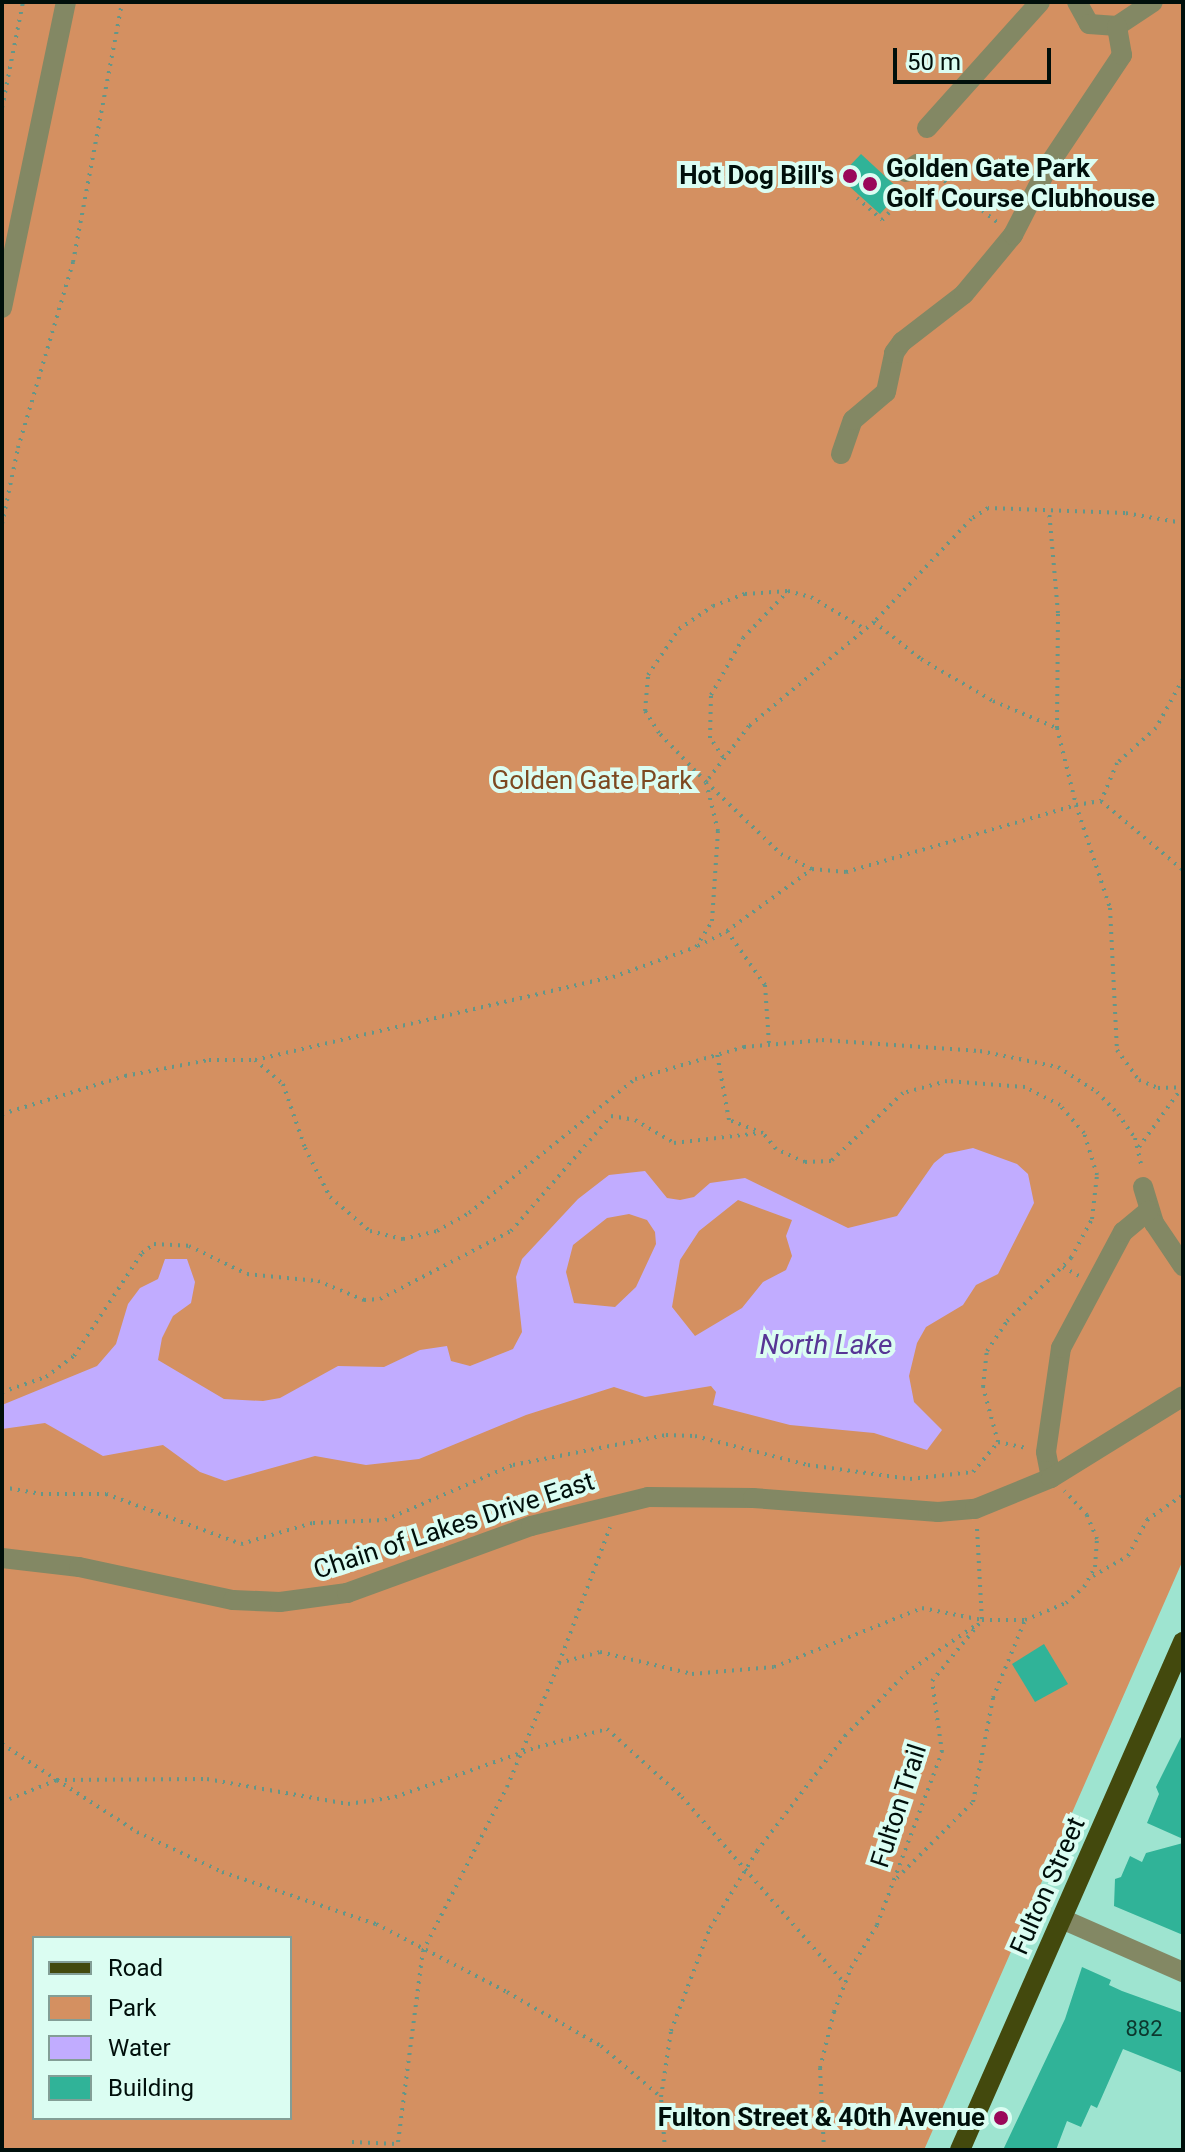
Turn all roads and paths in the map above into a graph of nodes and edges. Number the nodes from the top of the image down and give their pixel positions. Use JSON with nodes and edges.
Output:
{"nodes":[{"id":1,"x":23,"y":2,"type":"edge"},
{"id":2,"x":66,"y":2,"type":"edge"},
{"id":3,"x":122,"y":2,"type":"edge"},
{"id":4,"x":1040,"y":2,"type":"edge"},
{"id":5,"x":1077,"y":2,"type":"edge"},
{"id":6,"x":1153,"y":2,"type":"edge"},
{"id":7,"x":1117,"y":26,"type":"junction"},
{"id":8,"x":2,"y":108,"type":"edge"},
{"id":9,"x":927,"y":128,"type":"dead end"},
{"id":10,"x":857,"y":198,"type":"dead end"},
{"id":11,"x":903,"y":198,"type":"junction"},
{"id":12,"x":971,"y":202,"type":"junction"},
{"id":13,"x":1006,"y":229,"type":"dead end"},
{"id":14,"x":2,"y":308,"type":"edge"},
{"id":15,"x":841,"y":454,"type":"dead end"},
{"id":16,"x":1049,"y":511,"type":"junction"},
{"id":17,"x":1183,"y":523,"type":"edge"},
{"id":18,"x":2,"y":524,"type":"edge"},
{"id":19,"x":788,"y":591,"type":"junction"},
{"id":20,"x":874,"y":622,"type":"junction"},
{"id":21,"x":865,"y":629,"type":"junction"},
{"id":22,"x":1183,"y":679,"type":"edge"},
{"id":23,"x":1057,"y":728,"type":"junction"},
{"id":24,"x":723,"y":757,"type":"junction"},
{"id":25,"x":706,"y":782,"type":"junction"},
{"id":26,"x":1101,"y":801,"type":"junction"},
{"id":27,"x":1076,"y":805,"type":"junction"},
{"id":28,"x":812,"y":869,"type":"junction"},
{"id":29,"x":1183,"y":870,"type":"edge"},
{"id":30,"x":727,"y":931,"type":"junction"},
{"id":31,"x":696,"y":947,"type":"junction"},
{"id":32,"x":769,"y":1043,"type":"junction"},
{"id":33,"x":717,"y":1053,"type":"junction"},
{"id":34,"x":255,"y":1060,"type":"junction"},
{"id":35,"x":1183,"y":1088,"type":"edge"},
{"id":36,"x":2,"y":1114,"type":"edge"},
{"id":37,"x":763,"y":1133,"type":"junction"},
{"id":38,"x":1138,"y":1148,"type":"junction"},
{"id":39,"x":1143,"y":1187,"type":"joint"},
{"id":40,"x":1148,"y":1211,"type":"junction"},
{"id":41,"x":1183,"y":1266,"type":"edge"},
{"id":42,"x":2,"y":1392,"type":"edge"},
{"id":43,"x":1183,"y":1396,"type":"edge"},
{"id":44,"x":998,"y":1442,"type":"junction"},
{"id":45,"x":1046,"y":1452,"type":"junction"},
{"id":46,"x":1051,"y":1478,"type":"junction"},
{"id":47,"x":2,"y":1487,"type":"edge"},
{"id":48,"x":1183,"y":1495,"type":"edge"},
{"id":49,"x":620,"y":1502,"type":"junction"},
{"id":50,"x":975,"y":1509,"type":"junction"},
{"id":51,"x":2,"y":1558,"type":"edge"},
{"id":52,"x":1091,"y":1577,"type":"junction"},
{"id":53,"x":982,"y":1620,"type":"junction"},
{"id":54,"x":1025,"y":1620,"type":"junction"},
{"id":55,"x":1183,"y":1644,"type":"edge"},
{"id":56,"x":559,"y":1663,"type":"junction"},
{"id":57,"x":2,"y":1744,"type":"edge"},
{"id":58,"x":520,"y":1753,"type":"junction"},
{"id":59,"x":57,"y":1780,"type":"junction"},
{"id":60,"x":2,"y":1802,"type":"edge"},
{"id":61,"x":747,"y":1869,"type":"junction"},
{"id":62,"x":895,"y":1880,"type":"junction"},
{"id":63,"x":1062,"y":1919,"type":"junction"},
{"id":64,"x":423,"y":1951,"type":"junction"},
{"id":65,"x":1183,"y":1972,"type":"edge"},
{"id":66,"x":845,"y":1984,"type":"junction"},
{"id":67,"x":661,"y":2097,"type":"junction"},
{"id":68,"x":352,"y":2142,"type":"dead end"},
{"id":69,"x":397,"y":2147,"type":"edge"},
{"id":70,"x":665,"y":2150,"type":"edge"},
{"id":71,"x":824,"y":2150,"type":"edge"},
{"id":72,"x":960,"y":2150,"type":"edge"}],
"edges":[{"from":1,"to":8,"type":"path"},
{"from":2,"to":14,"type":"street"},
{"from":3,"to":18,"type":"path"},
{"from":4,"to":9,"type":"street"},
{"from":5,"to":7,"type":"street"},
{"from":6,"to":7,"type":"street"},
{"from":7,"to":15,"type":"street"},
{"from":10,"to":11,"type":"path"},
{"from":11,"to":12,"type":"path"},
{"from":11,"to":12,"type":"path"},
{"from":12,"to":13,"type":"path"},
{"from":16,"to":17,"type":"path"},
{"from":16,"to":20,"type":"path"},
{"from":16,"to":23,"type":"path"},
{"from":19,"to":21,"type":"path"},
{"from":19,"to":24,"type":"path"},
{"from":19,"to":25,"type":"path"},
{"from":20,"to":21,"type":"path"},
{"from":20,"to":23,"type":"path"},
{"from":21,"to":24,"type":"path"},
{"from":22,"to":26,"type":"path"},
{"from":23,"to":27,"type":"path"},
{"from":24,"to":25,"type":"path"},
{"from":25,"to":28,"type":"path"},
{"from":25,"to":31,"type":"path"},
{"from":26,"to":27,"type":"path"},
{"from":26,"to":29,"type":"path"},
{"from":27,"to":28,"type":"path"},
{"from":27,"to":35,"type":"path"},
{"from":28,"to":30,"type":"path"},
{"from":30,"to":31,"type":"path"},
{"from":30,"to":32,"type":"path"},
{"from":31,"to":34,"type":"path"},
{"from":32,"to":33,"type":"path"},
{"from":32,"to":38,"type":"path"},
{"from":33,"to":34,"type":"path"},
{"from":33,"to":37,"type":"path"},
{"from":34,"to":36,"type":"path"},
{"from":35,"to":38,"type":"path"},
{"from":37,"to":42,"type":"path"},
{"from":37,"to":44,"type":"path"},
{"from":38,"to":39,"type":"path"},
{"from":39,"to":40,"type":"street"},
{"from":40,"to":41,"type":"street"},
{"from":40,"to":45,"type":"street"},
{"from":43,"to":46,"type":"street","name":"Chain of Lakes Drive East"},
{"from":44,"to":45,"type":"path"},
{"from":44,"to":47,"type":"path"},
{"from":45,"to":46,"type":"street"},
{"from":46,"to":50,"type":"street","name":"Chain of Lakes Drive East"},
{"from":46,"to":52,"type":"path"},
{"from":48,"to":52,"type":"path"},
{"from":49,"to":50,"type":"street","name":"Chain of Lakes Drive East"},
{"from":49,"to":51,"type":"street","name":"Chain of Lakes Drive East"},
{"from":49,"to":56,"type":"path"},
{"from":50,"to":53,"type":"path"},
{"from":52,"to":54,"type":"path"},
{"from":53,"to":54,"type":"path"},
{"from":53,"to":56,"type":"path"},
{"from":53,"to":61,"type":"path"},
{"from":53,"to":62,"type":"path","name":"Fulton Trail"},
{"from":54,"to":62,"type":"path"},
{"from":55,"to":63,"type":"main road","name":"Fulton Street"},
{"from":56,"to":58,"type":"path"},
{"from":57,"to":59,"type":"path"},
{"from":58,"to":59,"type":"path"},
{"from":58,"to":61,"type":"path"},
{"from":58,"to":64,"type":"path"},
{"from":59,"to":60,"type":"path"},
{"from":59,"to":64,"type":"path"},
{"from":61,"to":66,"type":"path"},
{"from":61,"to":67,"type":"path"},
{"from":62,"to":66,"type":"path","name":"Fulton Trail"},
{"from":63,"to":65,"type":"street"},
{"from":63,"to":72,"type":"main road","name":"Fulton Street"},
{"from":64,"to":67,"type":"path"},
{"from":64,"to":69,"type":"path"},
{"from":66,"to":71,"type":"path","name":"Fulton Trail"},
{"from":67,"to":70,"type":"path"},
{"from":68,"to":69,"type":"path"}]}
